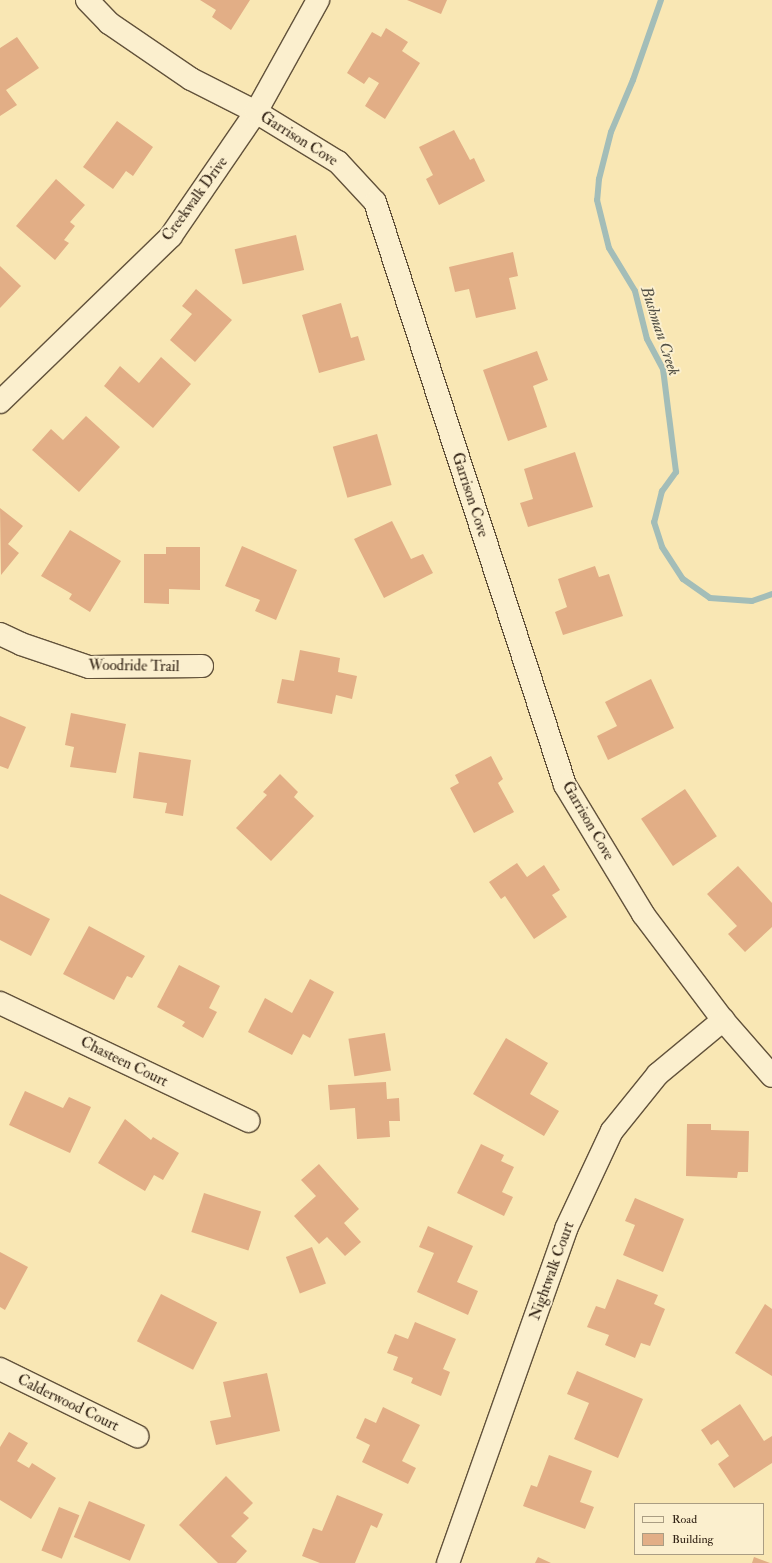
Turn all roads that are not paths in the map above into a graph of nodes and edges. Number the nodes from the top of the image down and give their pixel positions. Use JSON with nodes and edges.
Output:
{"nodes":[{"id":1,"x":87,"y":0,"type":"edge"},
{"id":2,"x":318,"y":0,"type":"edge"},
{"id":3,"x":256,"y":112,"type":"junction"},
{"id":4,"x":0,"y":402,"type":"edge"},
{"id":5,"x":0,"y":634,"type":"edge"},
{"id":6,"x":202,"y":666,"type":"dead end"},
{"id":7,"x":0,"y":1003,"type":"edge"},
{"id":8,"x":723,"y":1020,"type":"junction"},
{"id":9,"x":772,"y":1076,"type":"edge"},
{"id":10,"x":248,"y":1121,"type":"dead end"},
{"id":11,"x":0,"y":1369,"type":"edge"},
{"id":12,"x":137,"y":1436,"type":"dead end"},
{"id":13,"x":448,"y":1563,"type":"edge"}],
"edges":[{"from":1,"to":3,"type":"street","name":"Garrison Cove"},
{"from":2,"to":3,"type":"street","name":"Creekwalk Drive"},
{"from":3,"to":4,"type":"street","name":"Creekwalk Drive"},
{"from":3,"to":8,"type":"street","name":"Garrison Cove"},
{"from":5,"to":6,"type":"street","name":"Woodride Trail"},
{"from":7,"to":10,"type":"street","name":"Chasteen Court"},
{"from":8,"to":9,"type":"street","name":"Garrison Cove"},
{"from":8,"to":13,"type":"street","name":"Nightwalk Court"},
{"from":11,"to":12,"type":"street","name":"Calderwood Court"}]}
